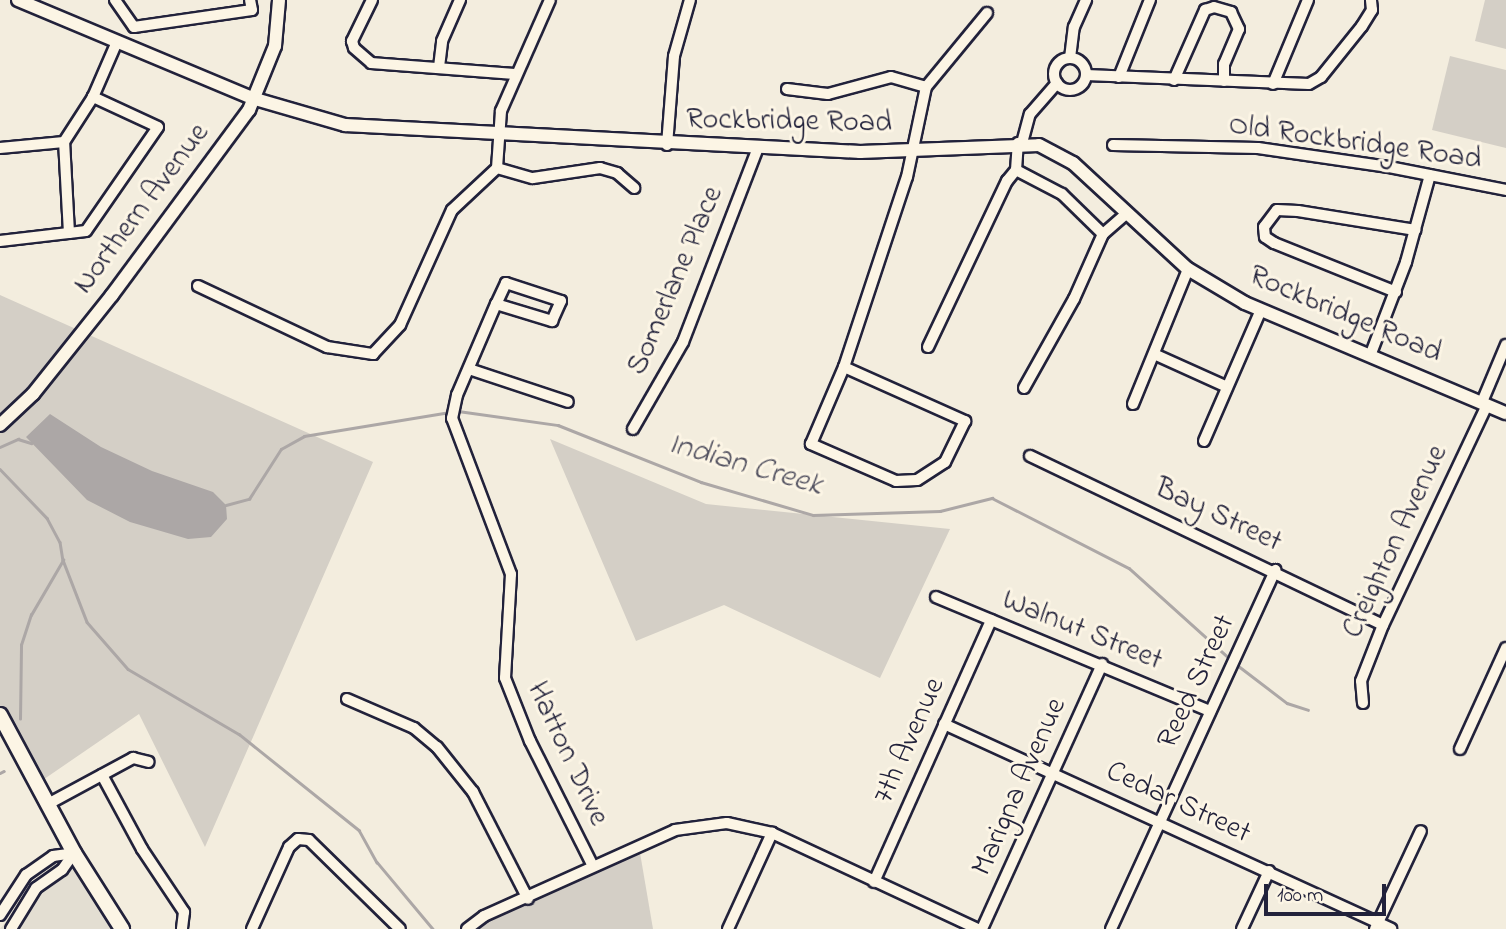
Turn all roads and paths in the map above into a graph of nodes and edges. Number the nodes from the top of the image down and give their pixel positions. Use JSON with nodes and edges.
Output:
{"nodes":[{"id":1,"x":115,"y":0,"type":"edge"},
{"id":2,"x":250,"y":0,"type":"edge"},
{"id":3,"x":279,"y":0,"type":"edge"},
{"id":4,"x":372,"y":0,"type":"edge"},
{"id":5,"x":460,"y":0,"type":"edge"},
{"id":6,"x":550,"y":0,"type":"edge"},
{"id":7,"x":690,"y":0,"type":"edge"},
{"id":8,"x":1086,"y":0,"type":"edge"},
{"id":9,"x":1150,"y":0,"type":"edge"},
{"id":10,"x":1308,"y":0,"type":"edge"},
{"id":11,"x":1371,"y":0,"type":"edge"},
{"id":12,"x":23,"y":1,"type":"edge"},
{"id":13,"x":1228,"y":5,"type":"edge"},
{"id":14,"x":987,"y":13,"type":"dead end"},
{"id":15,"x":116,"y":44,"type":"junction"},
{"id":16,"x":1070,"y":58,"type":"junction"},
{"id":17,"x":439,"y":67,"type":"junction"},
{"id":18,"x":515,"y":74,"type":"junction"},
{"id":19,"x":1086,"y":75,"type":"junction"},
{"id":20,"x":1119,"y":77,"type":"junction"},
{"id":21,"x":1174,"y":80,"type":"junction"},
{"id":22,"x":1224,"y":81,"type":"junction"},
{"id":23,"x":1057,"y":83,"type":"junction"},
{"id":24,"x":1273,"y":84,"type":"junction"},
{"id":25,"x":926,"y":88,"type":"junction"},
{"id":26,"x":786,"y":89,"type":"dead end"},
{"id":27,"x":93,"y":97,"type":"junction"},
{"id":28,"x":255,"y":99,"type":"junction"},
{"id":29,"x":499,"y":134,"type":"junction"},
{"id":30,"x":64,"y":142,"type":"junction"},
{"id":31,"x":1020,"y":143,"type":"junction"},
{"id":32,"x":667,"y":145,"type":"junction"},
{"id":33,"x":1113,"y":145,"type":"dead end"},
{"id":34,"x":0,"y":148,"type":"edge"},
{"id":35,"x":758,"y":148,"type":"junction"},
{"id":36,"x":912,"y":150,"type":"junction"},
{"id":37,"x":497,"y":168,"type":"junction"},
{"id":38,"x":1016,"y":170,"type":"junction"},
{"id":39,"x":1430,"y":175,"type":"junction"},
{"id":40,"x":634,"y":188,"type":"dead end"},
{"id":41,"x":1506,"y":190,"type":"edge"},
{"id":42,"x":1125,"y":214,"type":"junction"},
{"id":43,"x":1415,"y":230,"type":"junction"},
{"id":44,"x":69,"y":233,"type":"junction"},
{"id":45,"x":1103,"y":234,"type":"junction"},
{"id":46,"x":0,"y":241,"type":"edge"},
{"id":47,"x":1188,"y":270,"type":"junction"},
{"id":48,"x":198,"y":286,"type":"dead end"},
{"id":49,"x":1396,"y":292,"type":"junction"},
{"id":50,"x":496,"y":304,"type":"junction"},
{"id":51,"x":1261,"y":310,"type":"junction"},
{"id":52,"x":1506,"y":345,"type":"edge"},
{"id":53,"x":928,"y":347,"type":"dead end"},
{"id":54,"x":1154,"y":354,"type":"junction"},
{"id":55,"x":1370,"y":356,"type":"junction"},
{"id":56,"x":844,"y":367,"type":"junction"},
{"id":57,"x":469,"y":369,"type":"junction"},
{"id":58,"x":1227,"y":387,"type":"junction"},
{"id":59,"x":1024,"y":388,"type":"dead end"},
{"id":60,"x":568,"y":402,"type":"dead end"},
{"id":61,"x":1133,"y":404,"type":"dead end"},
{"id":62,"x":1485,"y":404,"type":"junction"},
{"id":63,"x":1506,"y":413,"type":"edge"},
{"id":64,"x":0,"y":425,"type":"edge"},
{"id":65,"x":633,"y":429,"type":"dead end"},
{"id":66,"x":1204,"y":441,"type":"dead end"},
{"id":67,"x":1030,"y":456,"type":"dead end"},
{"id":68,"x":1275,"y":570,"type":"junction"},
{"id":69,"x":936,"y":597,"type":"dead end"},
{"id":70,"x":991,"y":620,"type":"junction"},
{"id":71,"x":1383,"y":625,"type":"junction"},
{"id":72,"x":1506,"y":648,"type":"edge"},
{"id":73,"x":1102,"y":664,"type":"junction"},
{"id":74,"x":347,"y":699,"type":"dead end"},
{"id":75,"x":1363,"y":703,"type":"dead end"},
{"id":76,"x":1210,"y":711,"type":"junction"},
{"id":77,"x":1,"y":719,"type":"edge"},
{"id":78,"x":944,"y":724,"type":"junction"},
{"id":79,"x":1460,"y":749,"type":"dead end"},
{"id":80,"x":149,"y":762,"type":"dead end"},
{"id":81,"x":1053,"y":772,"type":"junction"},
{"id":82,"x":102,"y":775,"type":"junction"},
{"id":83,"x":48,"y":804,"type":"junction"},
{"id":84,"x":1161,"y":822,"type":"junction"},
{"id":85,"x":1421,"y":831,"type":"dead end"},
{"id":86,"x":772,"y":833,"type":"junction"},
{"id":87,"x":74,"y":853,"type":"junction"},
{"id":88,"x":593,"y":866,"type":"junction"},
{"id":89,"x":1269,"y":871,"type":"junction"},
{"id":90,"x":29,"y":873,"type":"junction"},
{"id":91,"x":874,"y":882,"type":"junction"},
{"id":92,"x":39,"y":886,"type":"junction"},
{"id":93,"x":528,"y":899,"type":"junction"},
{"id":94,"x":0,"y":915,"type":"edge"},
{"id":95,"x":1376,"y":926,"type":"edge"},
{"id":96,"x":11,"y":929,"type":"edge"},
{"id":97,"x":122,"y":929,"type":"edge"},
{"id":98,"x":182,"y":929,"type":"edge"},
{"id":99,"x":252,"y":929,"type":"edge"},
{"id":100,"x":400,"y":929,"type":"edge"},
{"id":101,"x":467,"y":929,"type":"edge"},
{"id":102,"x":727,"y":929,"type":"edge"},
{"id":103,"x":980,"y":929,"type":"edge"},
{"id":104,"x":1111,"y":929,"type":"edge"},
{"id":105,"x":1241,"y":929,"type":"edge"},
{"id":106,"x":1391,"y":929,"type":"edge"}],
"edges":[{"from":1,"to":2,"type":"street"},
{"from":3,"to":28,"type":"street","name":"Northern Avenue"},
{"from":4,"to":17,"type":"street"},
{"from":5,"to":17,"type":"street"},
{"from":6,"to":18,"type":"street"},
{"from":7,"to":32,"type":"street"},
{"from":8,"to":16,"type":"street"},
{"from":9,"to":20,"type":"street"},
{"from":10,"to":24,"type":"street"},
{"from":11,"to":24,"type":"street"},
{"from":12,"to":15,"type":"street","name":"Rockbridge Road"},
{"from":13,"to":21,"type":"street"},
{"from":13,"to":22,"type":"street"},
{"from":14,"to":25,"type":"street"},
{"from":15,"to":27,"type":"street"},
{"from":15,"to":28,"type":"street","name":"Rockbridge Road"},
{"from":16,"to":19,"type":"street"},
{"from":16,"to":23,"type":"street"},
{"from":17,"to":18,"type":"street"},
{"from":18,"to":29,"type":"street"},
{"from":19,"to":20,"type":"street"},
{"from":19,"to":23,"type":"street"},
{"from":20,"to":21,"type":"street"},
{"from":21,"to":22,"type":"street"},
{"from":22,"to":24,"type":"street"},
{"from":23,"to":31,"type":"street"},
{"from":25,"to":26,"type":"street"},
{"from":25,"to":36,"type":"street"},
{"from":27,"to":30,"type":"street"},
{"from":27,"to":44,"type":"street"},
{"from":28,"to":29,"type":"street","name":"Rockbridge Road"},
{"from":28,"to":64,"type":"street","name":"Northern Avenue"},
{"from":29,"to":32,"type":"street","name":"Rockbridge Road"},
{"from":29,"to":37,"type":"street"},
{"from":30,"to":34,"type":"street"},
{"from":30,"to":44,"type":"street"},
{"from":31,"to":36,"type":"street","name":"Rockbridge Road"},
{"from":31,"to":38,"type":"street"},
{"from":31,"to":42,"type":"street","name":"Rockbridge Road"},
{"from":32,"to":35,"type":"street","name":"Rockbridge Road"},
{"from":33,"to":39,"type":"street","name":"Old Rockbridge Road"},
{"from":35,"to":36,"type":"street","name":"Rockbridge Road"},
{"from":35,"to":65,"type":"street","name":"Somerlane Place"},
{"from":36,"to":56,"type":"street"},
{"from":37,"to":40,"type":"street"},
{"from":37,"to":48,"type":"street"},
{"from":38,"to":45,"type":"street"},
{"from":38,"to":53,"type":"street"},
{"from":39,"to":41,"type":"street","name":"Old Rockbridge Road"},
{"from":39,"to":43,"type":"street"},
{"from":42,"to":45,"type":"street"},
{"from":42,"to":47,"type":"street","name":"Rockbridge Road"},
{"from":43,"to":49,"type":"street"},
{"from":43,"to":49,"type":"street"},
{"from":44,"to":46,"type":"street"},
{"from":45,"to":59,"type":"street"},
{"from":47,"to":51,"type":"street","name":"Rockbridge Road"},
{"from":47,"to":54,"type":"street"},
{"from":49,"to":55,"type":"street"},
{"from":50,"to":50,"type":"street","name":"Hatton Drive"},
{"from":50,"to":57,"type":"street","name":"Hatton Drive"},
{"from":51,"to":55,"type":"street","name":"Rockbridge Road"},
{"from":51,"to":58,"type":"street"},
{"from":52,"to":62,"type":"street","name":"Creighton Avenue"},
{"from":54,"to":58,"type":"street"},
{"from":54,"to":61,"type":"street"},
{"from":55,"to":62,"type":"street","name":"Rockbridge Road"},
{"from":56,"to":56,"type":"street"},
{"from":57,"to":60,"type":"street"},
{"from":57,"to":88,"type":"street","name":"Hatton Drive"},
{"from":58,"to":66,"type":"street"},
{"from":62,"to":63,"type":"street","name":"Rockbridge Road"},
{"from":62,"to":71,"type":"street","name":"Creighton Avenue"},
{"from":67,"to":68,"type":"street","name":"Bay Street"},
{"from":68,"to":71,"type":"street","name":"Bay Street"},
{"from":68,"to":76,"type":"street","name":"Reed Street"},
{"from":69,"to":70,"type":"street","name":"Walnut Street"},
{"from":70,"to":73,"type":"street","name":"Walnut Street"},
{"from":70,"to":78,"type":"street","name":"7th Avenue"},
{"from":71,"to":75,"type":"street","name":"Creighton Avenue"},
{"from":72,"to":79,"type":"street"},
{"from":73,"to":76,"type":"street","name":"Walnut Street"},
{"from":73,"to":81,"type":"street","name":"Marigna Avenue"},
{"from":74,"to":93,"type":"street"},
{"from":76,"to":84,"type":"street","name":"Reed Street"},
{"from":77,"to":83,"type":"main road"},
{"from":78,"to":81,"type":"street","name":"Cedar Street"},
{"from":78,"to":91,"type":"street","name":"7th Avenue"},
{"from":80,"to":82,"type":"street"},
{"from":81,"to":84,"type":"street","name":"Cedar Street"},
{"from":81,"to":103,"type":"street","name":"Marigna Avenue"},
{"from":82,"to":83,"type":"street"},
{"from":82,"to":98,"type":"street"},
{"from":83,"to":87,"type":"main road"},
{"from":84,"to":89,"type":"street","name":"Cedar Street"},
{"from":84,"to":104,"type":"street","name":"Reed Street"},
{"from":85,"to":95,"type":"street"},
{"from":86,"to":88,"type":"street"},
{"from":86,"to":91,"type":"street"},
{"from":86,"to":102,"type":"street"},
{"from":87,"to":90,"type":"street"},
{"from":87,"to":92,"type":"street"},
{"from":87,"to":97,"type":"main road"},
{"from":88,"to":93,"type":"street"},
{"from":89,"to":95,"type":"street","name":"Cedar Street"},
{"from":89,"to":105,"type":"street"},
{"from":90,"to":92,"type":"street"},
{"from":90,"to":94,"type":"street"},
{"from":91,"to":103,"type":"street"},
{"from":92,"to":96,"type":"street"},
{"from":93,"to":101,"type":"street"},
{"from":95,"to":106,"type":"street","name":"Cedar Street"},
{"from":99,"to":100,"type":"street"}]}
